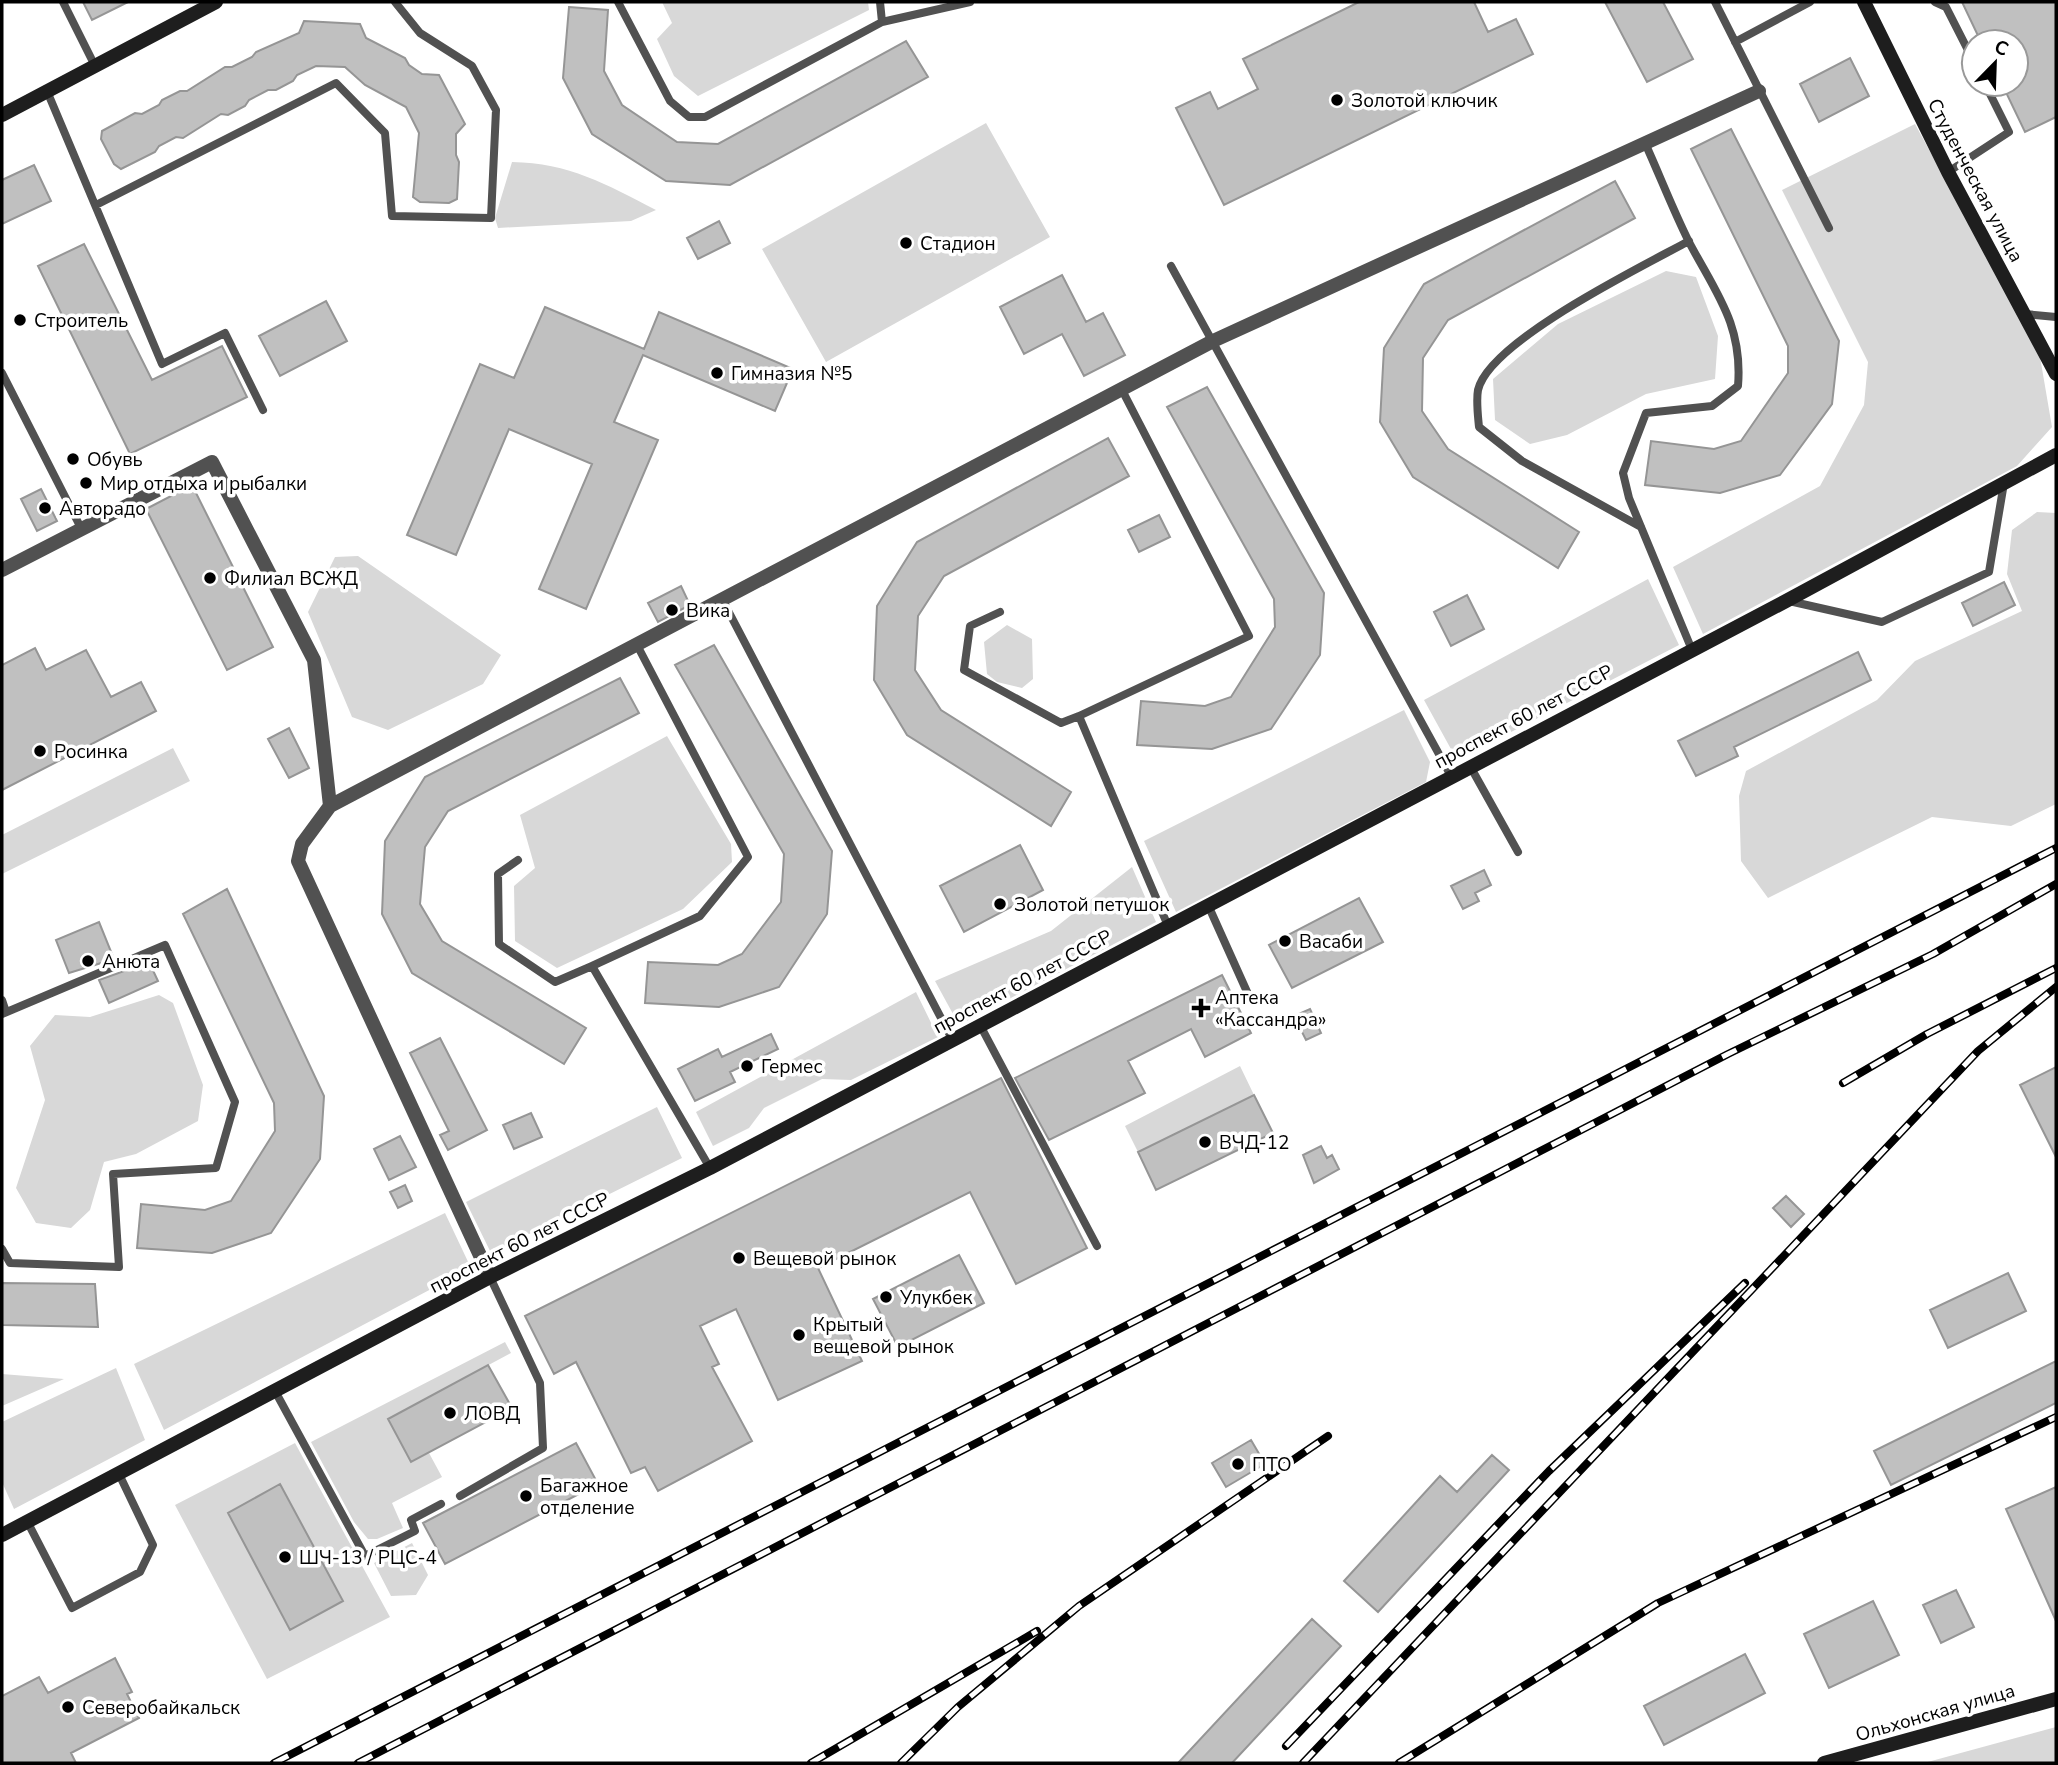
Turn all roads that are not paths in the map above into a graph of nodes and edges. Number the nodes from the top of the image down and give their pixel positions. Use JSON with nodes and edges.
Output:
{"nodes":[{"id":1,"x":63,"y":2,"type":"edge"},
{"id":2,"x":216,"y":2,"type":"edge"},
{"id":3,"x":395,"y":2,"type":"edge"},
{"id":4,"x":618,"y":2,"type":"edge"},
{"id":5,"x":880,"y":2,"type":"edge"},
{"id":6,"x":970,"y":2,"type":"edge"},
{"id":7,"x":1715,"y":2,"type":"edge"},
{"id":8,"x":1864,"y":2,"type":"edge"},
{"id":9,"x":1935,"y":2,"type":"edge"},
{"id":10,"x":1808,"y":3,"type":"edge"},
{"id":11,"x":882,"y":22,"type":"junction"},
{"id":12,"x":1960,"y":33,"type":"edge"},
{"id":13,"x":1735,"y":42,"type":"junction"},
{"id":14,"x":95,"y":66,"type":"junction"},
{"id":15,"x":47,"y":91,"type":"junction"},
{"id":16,"x":1759,"y":91,"type":"junction"},
{"id":17,"x":1992,"y":98,"type":"edge"},
{"id":18,"x":2,"y":115,"type":"edge"},
{"id":19,"x":1645,"y":143,"type":"junction"},
{"id":20,"x":1948,"y":172,"type":"junction"},
{"id":21,"x":96,"y":205,"type":"junction"},
{"id":22,"x":1829,"y":228,"type":"dead end"},
{"id":23,"x":1689,"y":241,"type":"junction"},
{"id":24,"x":1171,"y":266,"type":"dead end"},
{"id":25,"x":2025,"y":314,"type":"junction"},
{"id":26,"x":2056,"y":317,"type":"edge"},
{"id":27,"x":1213,"y":341,"type":"junction"},
{"id":28,"x":2,"y":373,"type":"edge"},
{"id":29,"x":2056,"y":374,"type":"edge"},
{"id":30,"x":1122,"y":390,"type":"junction"},
{"id":31,"x":262,"y":410,"type":"dead end"},
{"id":32,"x":2056,"y":455,"type":"edge"},
{"id":33,"x":2004,"y":484,"type":"junction"},
{"id":34,"x":1641,"y":527,"type":"junction"},
{"id":35,"x":82,"y":530,"type":"junction"},
{"id":36,"x":2,"y":570,"type":"edge"},
{"id":37,"x":722,"y":599,"type":"junction"},
{"id":38,"x":1786,"y":601,"type":"junction"},
{"id":39,"x":1000,"y":612,"type":"dead end"},
{"id":40,"x":637,"y":645,"type":"junction"},
{"id":41,"x":1692,"y":650,"type":"junction"},
{"id":42,"x":1079,"y":716,"type":"junction"},
{"id":43,"x":1470,"y":765,"type":"junction"},
{"id":44,"x":1451,"y":776,"type":"junction"},
{"id":45,"x":330,"y":806,"type":"junction"},
{"id":46,"x":1518,"y":852,"type":"dead end"},
{"id":47,"x":518,"y":860,"type":"dead end"},
{"id":48,"x":1208,"y":905,"type":"junction"},
{"id":49,"x":1168,"y":926,"type":"junction"},
{"id":50,"x":592,"y":966,"type":"junction"},
{"id":51,"x":1248,"y":995,"type":"dead end"},
{"id":52,"x":2,"y":1000,"type":"edge"},
{"id":53,"x":4,"y":1013,"type":"edge"},
{"id":54,"x":980,"y":1025,"type":"junction"},
{"id":55,"x":952,"y":1040,"type":"junction"},
{"id":56,"x":710,"y":1168,"type":"junction"},
{"id":57,"x":1097,"y":1247,"type":"dead end"},
{"id":58,"x":2,"y":1249,"type":"edge"},
{"id":59,"x":490,"y":1277,"type":"junction"},
{"id":60,"x":275,"y":1391,"type":"junction"},
{"id":61,"x":119,"y":1474,"type":"junction"},
{"id":62,"x":460,"y":1496,"type":"dead end"},
{"id":63,"x":441,"y":1504,"type":"dead end"},
{"id":64,"x":27,"y":1521,"type":"junction"},
{"id":65,"x":2,"y":1535,"type":"edge"},
{"id":66,"x":2056,"y":1699,"type":"edge"},
{"id":67,"x":1824,"y":1763,"type":"edge"}],
"edges":[{"from":1,"to":14,"type":"lane"},
{"from":2,"to":14,"type":"street"},
{"from":3,"to":21,"type":"lane"},
{"from":4,"to":11,"type":"lane"},
{"from":5,"to":11,"type":"lane"},
{"from":6,"to":11,"type":"lane"},
{"from":7,"to":13,"type":"lane"},
{"from":8,"to":20,"type":"street","name":"Студенческая улица"},
{"from":9,"to":12,"type":"lane"},
{"from":10,"to":13,"type":"lane"},
{"from":13,"to":16,"type":"lane"},
{"from":14,"to":15,"type":"street"},
{"from":15,"to":18,"type":"street"},
{"from":15,"to":21,"type":"lane"},
{"from":16,"to":19,"type":"street"},
{"from":16,"to":22,"type":"lane"},
{"from":17,"to":20,"type":"lane"},
{"from":19,"to":23,"type":"lane"},
{"from":19,"to":27,"type":"street"},
{"from":20,"to":25,"type":"street","name":"Студенческая улица"},
{"from":21,"to":31,"type":"lane"},
{"from":23,"to":34,"type":"lane"},
{"from":23,"to":34,"type":"lane"},
{"from":24,"to":27,"type":"lane"},
{"from":25,"to":26,"type":"lane"},
{"from":25,"to":29,"type":"street","name":"Студенческая улица"},
{"from":27,"to":30,"type":"street"},
{"from":27,"to":44,"type":"lane"},
{"from":28,"to":35,"type":"lane"},
{"from":30,"to":37,"type":"street"},
{"from":30,"to":42,"type":"lane"},
{"from":32,"to":33,"type":"street","name":"проспект 60 лет СССР"},
{"from":33,"to":38,"type":"street","name":"проспект 60 лет СССР"},
{"from":33,"to":38,"type":"lane"},
{"from":34,"to":41,"type":"lane"},
{"from":35,"to":36,"type":"street"},
{"from":35,"to":45,"type":"street"},
{"from":37,"to":40,"type":"street"},
{"from":37,"to":55,"type":"lane"},
{"from":38,"to":41,"type":"street","name":"проспект 60 лет СССР"},
{"from":39,"to":42,"type":"lane"},
{"from":40,"to":45,"type":"street"},
{"from":40,"to":50,"type":"lane"},
{"from":41,"to":43,"type":"street","name":"проспект 60 лет СССР"},
{"from":42,"to":49,"type":"lane"},
{"from":43,"to":44,"type":"street","name":"проспект 60 лет СССР"},
{"from":43,"to":46,"type":"lane"},
{"from":44,"to":48,"type":"street","name":"проспект 60 лет СССР"},
{"from":45,"to":59,"type":"street"},
{"from":47,"to":50,"type":"lane"},
{"from":48,"to":49,"type":"street","name":"проспект 60 лет СССР"},
{"from":48,"to":51,"type":"lane"},
{"from":49,"to":54,"type":"street","name":"проспект 60 лет СССР"},
{"from":50,"to":56,"type":"lane"},
{"from":52,"to":53,"type":"lane"},
{"from":53,"to":58,"type":"lane"},
{"from":54,"to":55,"type":"street","name":"проспект 60 лет СССР"},
{"from":54,"to":57,"type":"lane"},
{"from":55,"to":56,"type":"street","name":"проспект 60 лет СССР"},
{"from":56,"to":59,"type":"street","name":"проспект 60 лет СССР"},
{"from":59,"to":60,"type":"street","name":"проспект 60 лет СССР"},
{"from":59,"to":62,"type":"lane"},
{"from":60,"to":61,"type":"street","name":"проспект 60 лет СССР"},
{"from":60,"to":63,"type":"lane"},
{"from":61,"to":64,"type":"street","name":"проспект 60 лет СССР"},
{"from":61,"to":64,"type":"lane"},
{"from":64,"to":65,"type":"street","name":"проспект 60 лет СССР"},
{"from":66,"to":67,"type":"street","name":"Ольхонская улица"}]}
